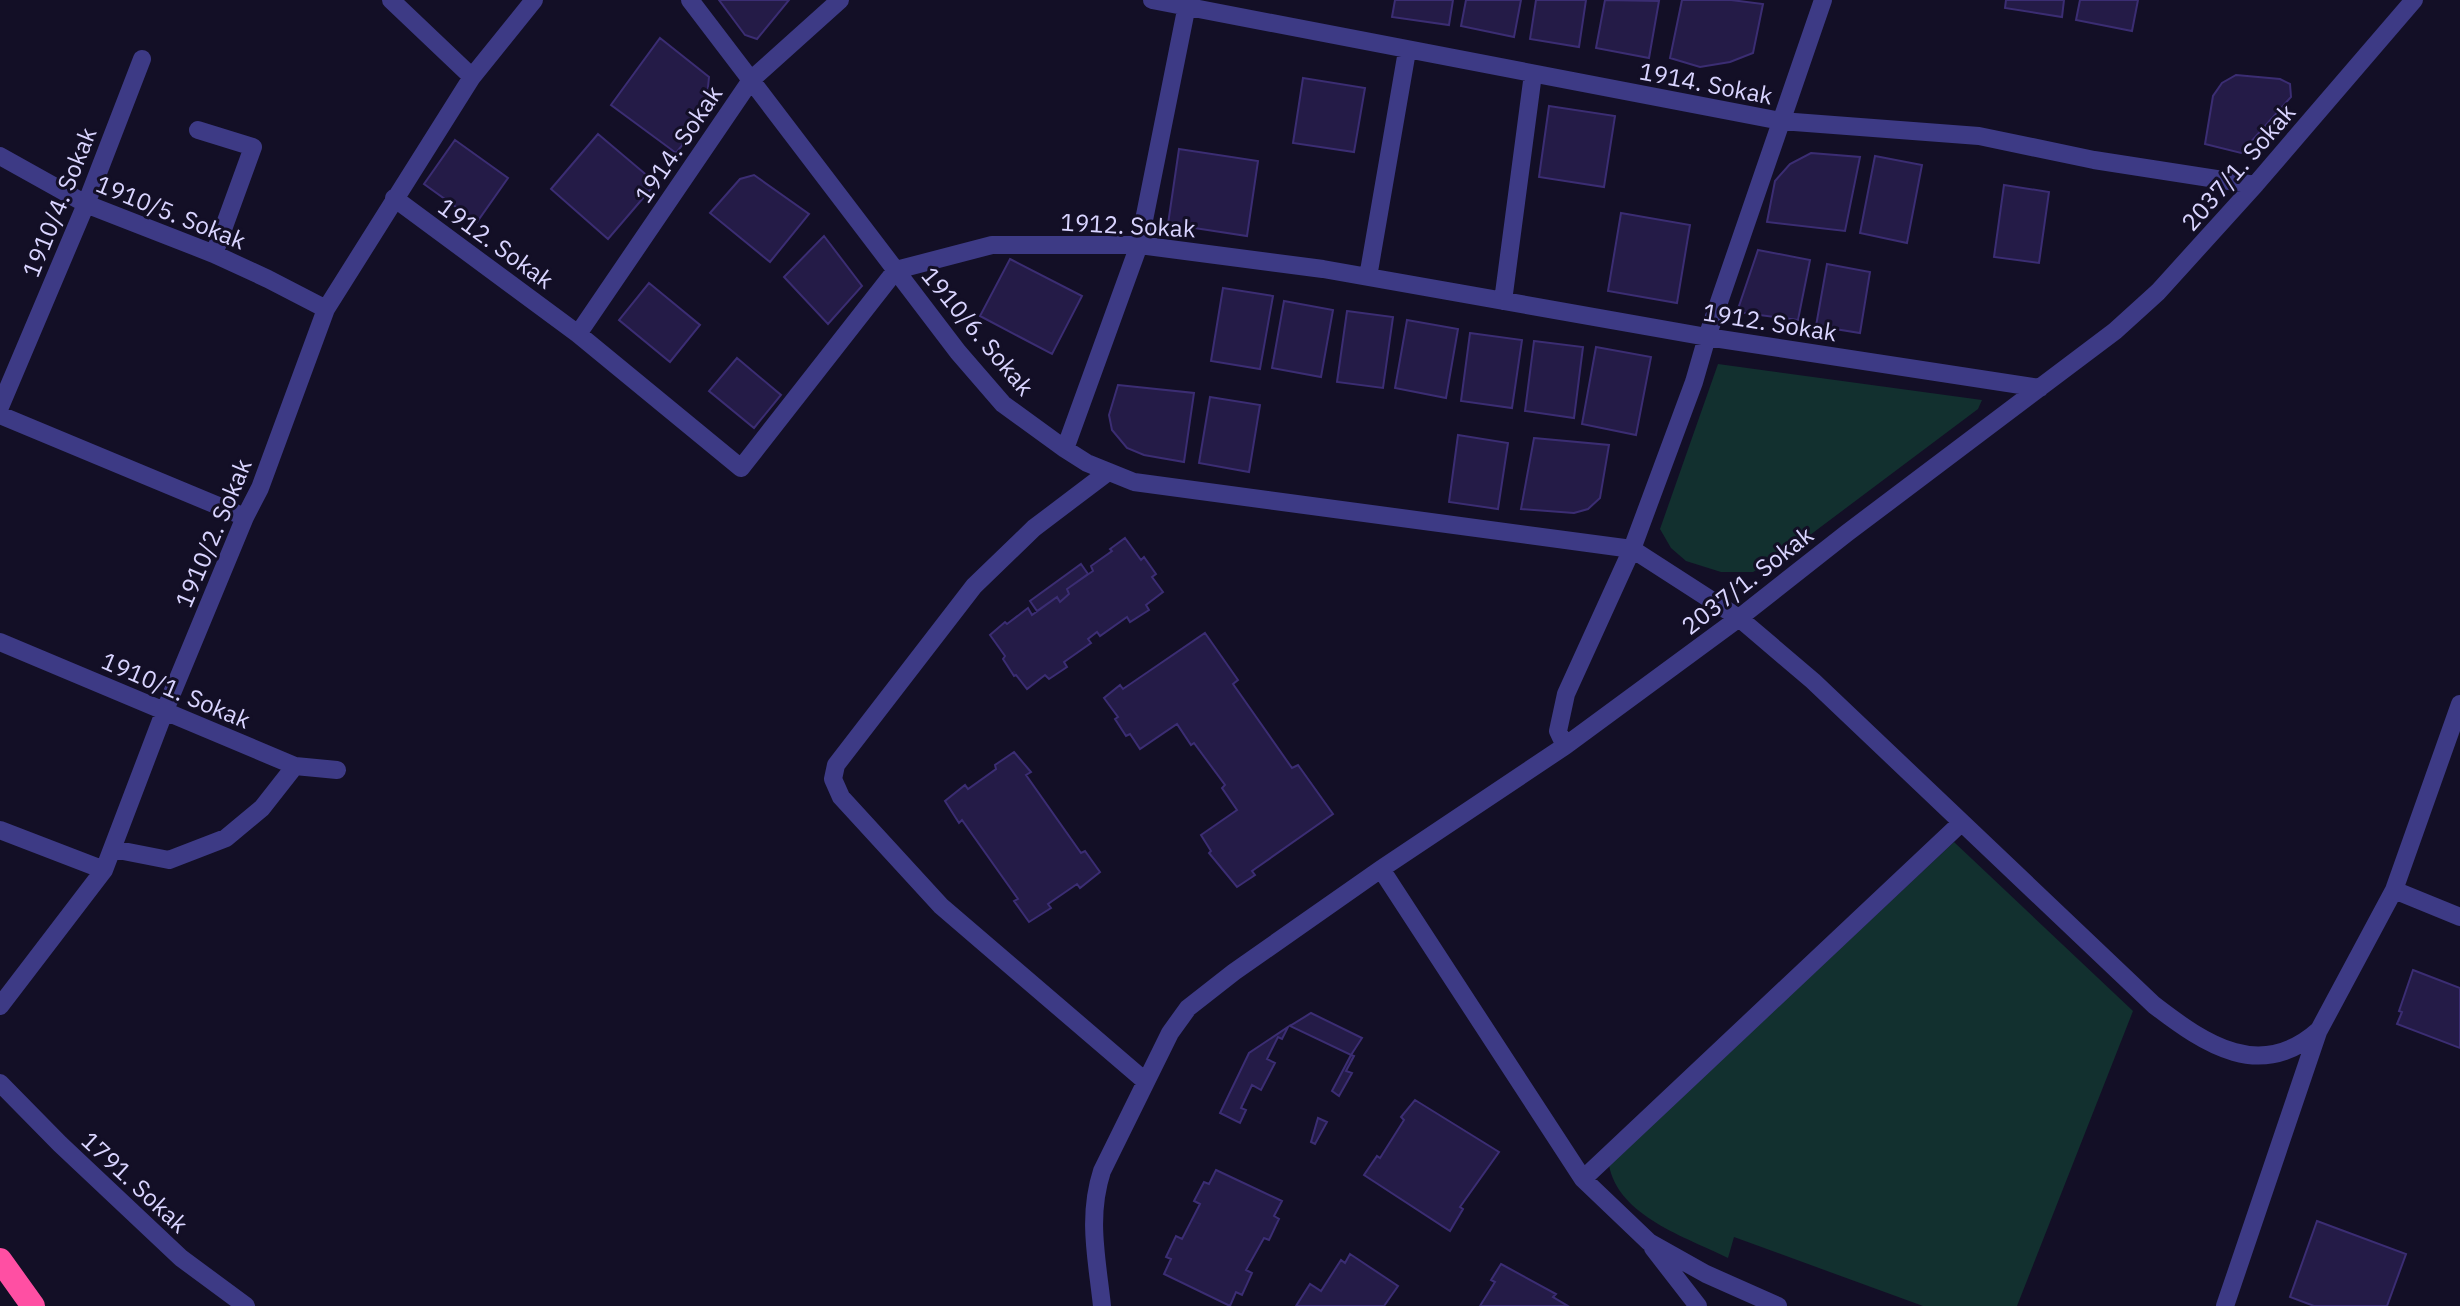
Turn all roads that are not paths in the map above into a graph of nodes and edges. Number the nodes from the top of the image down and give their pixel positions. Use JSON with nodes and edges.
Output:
{"nodes":[{"id":1,"x":391,"y":0,"type":"edge"},
{"id":2,"x":534,"y":0,"type":"edge"},
{"id":3,"x":690,"y":0,"type":"edge"},
{"id":4,"x":840,"y":0,"type":"edge"},
{"id":5,"x":1152,"y":0,"type":"edge"},
{"id":6,"x":1823,"y":0,"type":"edge"},
{"id":7,"x":2414,"y":0,"type":"edge"},
{"id":8,"x":1187,"y":4,"type":"edge"},
{"id":9,"x":1407,"y":51,"type":"junction"},
{"id":10,"x":142,"y":59,"type":"dead end"},
{"id":11,"x":1533,"y":74,"type":"junction"},
{"id":12,"x":472,"y":77,"type":"junction"},
{"id":13,"x":751,"y":80,"type":"junction"},
{"id":14,"x":1781,"y":121,"type":"junction"},
{"id":15,"x":198,"y":130,"type":"dead end"},
{"id":16,"x":0,"y":156,"type":"edge"},
{"id":17,"x":2255,"y":185,"type":"junction"},
{"id":18,"x":394,"y":198,"type":"junction"},
{"id":19,"x":86,"y":204,"type":"junction"},
{"id":20,"x":1139,"y":245,"type":"junction"},
{"id":21,"x":214,"y":254,"type":"junction"},
{"id":22,"x":896,"y":270,"type":"junction"},
{"id":23,"x":1368,"y":277,"type":"junction"},
{"id":24,"x":1503,"y":301,"type":"junction"},
{"id":25,"x":326,"y":309,"type":"junction"},
{"id":26,"x":578,"y":334,"type":"junction"},
{"id":27,"x":1707,"y":337,"type":"junction"},
{"id":28,"x":2040,"y":388,"type":"junction"},
{"id":29,"x":0,"y":407,"type":"edge"},
{"id":30,"x":0,"y":415,"type":"edge"},
{"id":31,"x":1065,"y":449,"type":"junction"},
{"id":32,"x":1108,"y":472,"type":"junction"},
{"id":33,"x":245,"y":517,"type":"junction"},
{"id":34,"x":1632,"y":549,"type":"junction"},
{"id":35,"x":1739,"y":618,"type":"junction"},
{"id":36,"x":0,"y":642,"type":"edge"},
{"id":37,"x":2460,"y":704,"type":"edge"},
{"id":38,"x":165,"y":710,"type":"junction"},
{"id":39,"x":1565,"y":746,"type":"junction"},
{"id":40,"x":295,"y":766,"type":"junction"},
{"id":41,"x":337,"y":770,"type":"dead end"},
{"id":42,"x":1961,"y":823,"type":"junction"},
{"id":43,"x":0,"y":830,"type":"edge"},
{"id":44,"x":113,"y":849,"type":"junction"},
{"id":45,"x":1381,"y":869,"type":"junction"},
{"id":46,"x":104,"y":870,"type":"junction"},
{"id":47,"x":2394,"y":890,"type":"junction"},
{"id":48,"x":2460,"y":917,"type":"edge"},
{"id":49,"x":0,"y":1006,"type":"edge"},
{"id":50,"x":2319,"y":1030,"type":"junction"},
{"id":51,"x":1145,"y":1081,"type":"junction"},
{"id":52,"x":0,"y":1083,"type":"edge"},
{"id":53,"x":1583,"y":1179,"type":"junction"},
{"id":54,"x":1649,"y":1242,"type":"junction"},
{"id":55,"x":0,"y":1260,"type":"edge"},
{"id":56,"x":33,"y":1306,"type":"edge"},
{"id":57,"x":246,"y":1306,"type":"edge"},
{"id":58,"x":1102,"y":1306,"type":"edge"},
{"id":59,"x":1698,"y":1306,"type":"edge"},
{"id":60,"x":1778,"y":1306,"type":"edge"},
{"id":61,"x":2225,"y":1306,"type":"edge"}],
"edges":[{"from":1,"to":12,"type":"street"},
{"from":2,"to":12,"type":"street","name":"1910/2. Sokak"},
{"from":3,"to":13,"type":"street","name":"1910/6. Sokak"},
{"from":4,"to":13,"type":"street","name":"1914. Sokak"},
{"from":5,"to":8,"type":"street","name":"1914. Sokak"},
{"from":6,"to":14,"type":"street"},
{"from":7,"to":17,"type":"street","name":"2037/1. Sokak"},
{"from":8,"to":9,"type":"street","name":"1914. Sokak"},
{"from":8,"to":20,"type":"street"},
{"from":9,"to":11,"type":"street","name":"1914. Sokak"},
{"from":9,"to":23,"type":"street"},
{"from":10,"to":19,"type":"street","name":"1910/4. Sokak"},
{"from":11,"to":14,"type":"street","name":"1914. Sokak"},
{"from":11,"to":24,"type":"street"},
{"from":12,"to":18,"type":"street","name":"1910/2. Sokak"},
{"from":13,"to":22,"type":"street","name":"1910/6. Sokak"},
{"from":13,"to":26,"type":"street","name":"1914. Sokak"},
{"from":14,"to":17,"type":"street","name":"1914. Sokak"},
{"from":14,"to":27,"type":"street"},
{"from":15,"to":21,"type":"street"},
{"from":16,"to":19,"type":"street","name":"1910/5. Sokak"},
{"from":17,"to":28,"type":"street","name":"2037/1. Sokak"},
{"from":18,"to":25,"type":"street","name":"1910/2. Sokak"},
{"from":18,"to":26,"type":"street","name":"1912. Sokak"},
{"from":19,"to":21,"type":"street","name":"1910/5. Sokak"},
{"from":19,"to":29,"type":"street","name":"1910/4. Sokak"},
{"from":20,"to":22,"type":"street","name":"1912. Sokak"},
{"from":20,"to":23,"type":"street","name":"1912. Sokak"},
{"from":20,"to":31,"type":"street"},
{"from":21,"to":25,"type":"street","name":"1910/5. Sokak"},
{"from":22,"to":26,"type":"street","name":"1912. Sokak"},
{"from":22,"to":31,"type":"street","name":"1910/6. Sokak"},
{"from":23,"to":24,"type":"street","name":"1912. Sokak"},
{"from":24,"to":27,"type":"street","name":"1912. Sokak"},
{"from":25,"to":33,"type":"street","name":"1910/2. Sokak"},
{"from":27,"to":28,"type":"street","name":"1912. Sokak"},
{"from":27,"to":34,"type":"street"},
{"from":28,"to":35,"type":"street","name":"2037/1. Sokak"},
{"from":30,"to":33,"type":"street"},
{"from":31,"to":32,"type":"street","name":"1910/6. Sokak"},
{"from":32,"to":34,"type":"street","name":"1910/6. Sokak"},
{"from":32,"to":51,"type":"street"},
{"from":33,"to":38,"type":"street","name":"1910/2. Sokak"},
{"from":34,"to":35,"type":"street"},
{"from":34,"to":39,"type":"street"},
{"from":35,"to":39,"type":"street","name":"2037/1. Sokak"},
{"from":35,"to":42,"type":"street"},
{"from":36,"to":38,"type":"street","name":"1910/1. Sokak"},
{"from":37,"to":47,"type":"street"},
{"from":38,"to":40,"type":"street","name":"1910/1. Sokak"},
{"from":38,"to":44,"type":"street","name":"1910/2. Sokak"},
{"from":39,"to":45,"type":"street","name":"2037/1. Sokak"},
{"from":40,"to":41,"type":"street","name":"1910/1. Sokak"},
{"from":40,"to":44,"type":"street"},
{"from":42,"to":50,"type":"street"},
{"from":42,"to":53,"type":"street"},
{"from":43,"to":46,"type":"street"},
{"from":44,"to":46,"type":"street","name":"1910/2. Sokak"},
{"from":45,"to":51,"type":"street","name":"2037/1. Sokak"},
{"from":45,"to":53,"type":"street"},
{"from":46,"to":49,"type":"street","name":"1910/2. Sokak"},
{"from":47,"to":48,"type":"street"},
{"from":47,"to":50,"type":"street"},
{"from":50,"to":61,"type":"street"},
{"from":51,"to":58,"type":"street","name":"2037/1. Sokak"},
{"from":52,"to":57,"type":"street","name":"1791. Sokak"},
{"from":53,"to":54,"type":"street"},
{"from":54,"to":59,"type":"street"},
{"from":54,"to":60,"type":"street"},
{"from":55,"to":56,"type":"highway"}]}
